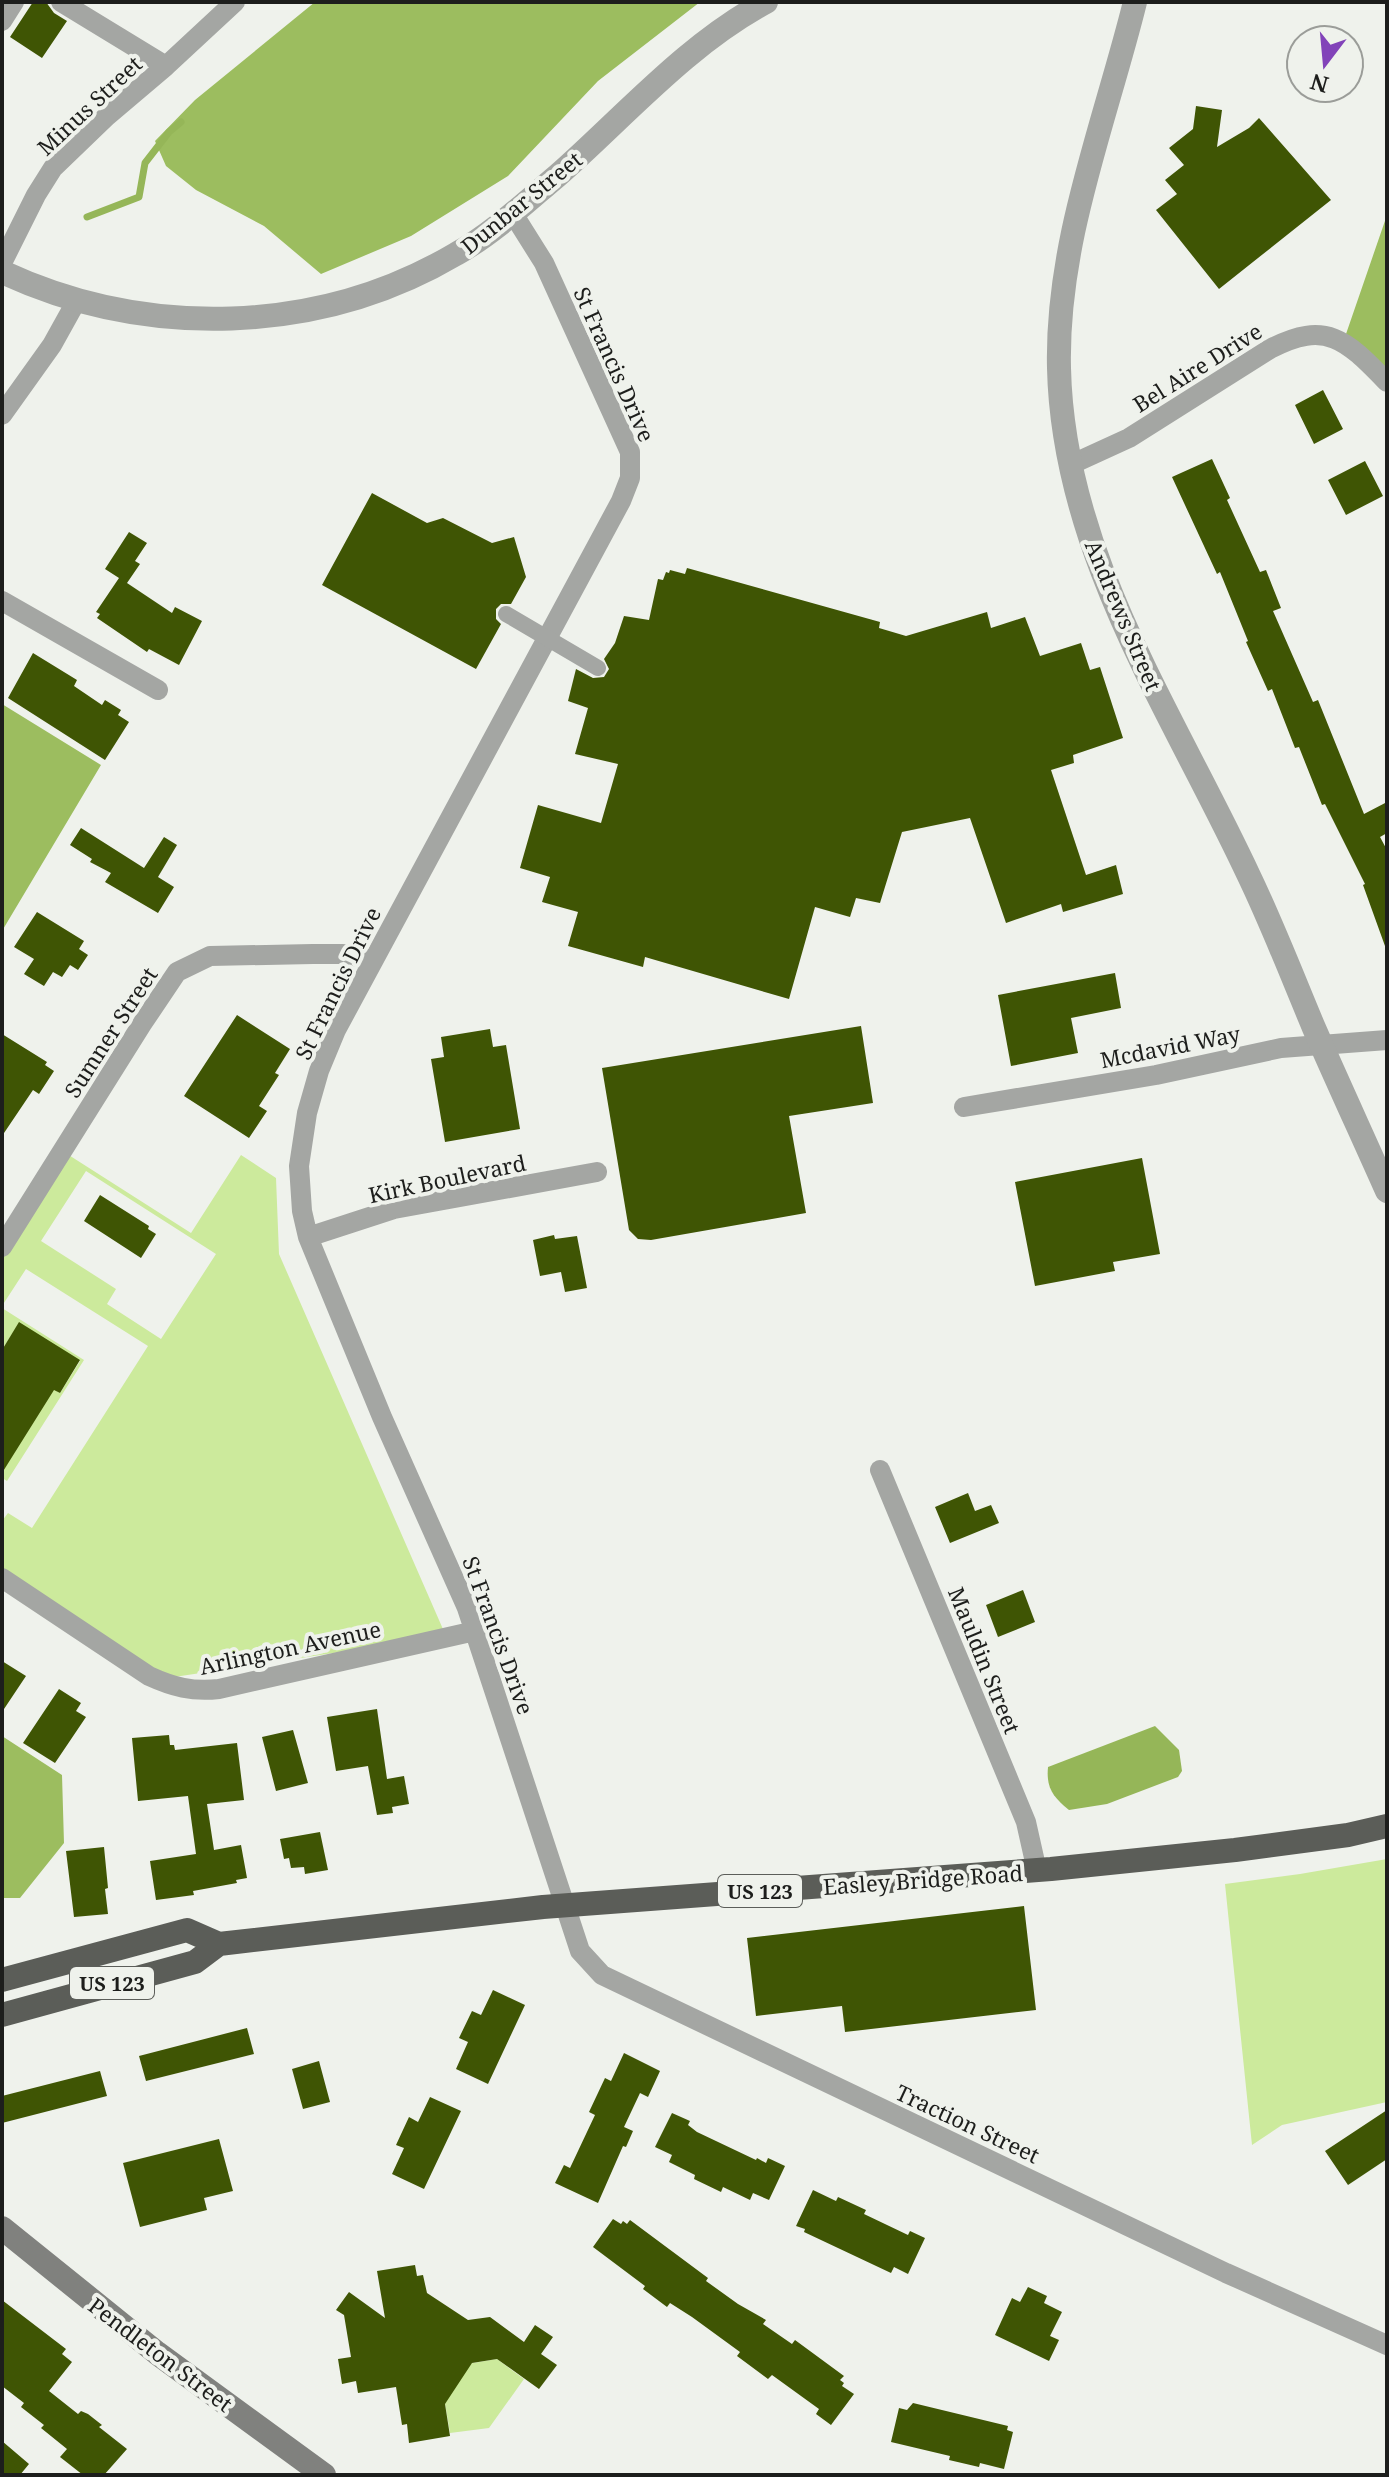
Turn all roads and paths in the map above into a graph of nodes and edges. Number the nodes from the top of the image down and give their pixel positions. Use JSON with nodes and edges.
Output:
{"nodes":[{"id":1,"x":14,"y":2,"type":"edge"},
{"id":2,"x":61,"y":2,"type":"edge"},
{"id":3,"x":235,"y":2,"type":"edge"},
{"id":4,"x":766,"y":2,"type":"edge"},
{"id":5,"x":1135,"y":2,"type":"edge"},
{"id":6,"x":2,"y":21,"type":"edge"},
{"id":7,"x":166,"y":66,"type":"junction"},
{"id":8,"x":512,"y":212,"type":"junction"},
{"id":9,"x":2,"y":263,"type":"edge"},
{"id":10,"x":2,"y":272,"type":"edge"},
{"id":11,"x":77,"y":300,"type":"junction"},
{"id":12,"x":1387,"y":382,"type":"edge"},
{"id":13,"x":2,"y":415,"type":"edge"},
{"id":14,"x":1070,"y":465,"type":"junction"},
{"id":15,"x":2,"y":601,"type":"edge"},
{"id":16,"x":506,"y":614,"type":"dead end"},
{"id":17,"x":598,"y":668,"type":"dead end"},
{"id":18,"x":158,"y":690,"type":"dead end"},
{"id":19,"x":372,"y":960,"type":"junction"},
{"id":20,"x":1387,"y":1040,"type":"edge"},
{"id":21,"x":1322,"y":1046,"type":"junction"},
{"id":22,"x":964,"y":1107,"type":"dead end"},
{"id":23,"x":597,"y":1172,"type":"dead end"},
{"id":24,"x":1387,"y":1191,"type":"edge"},
{"id":25,"x":308,"y":1237,"type":"junction"},
{"id":26,"x":2,"y":1247,"type":"edge"},
{"id":27,"x":880,"y":1470,"type":"dead end"},
{"id":28,"x":2,"y":1578,"type":"edge"},
{"id":29,"x":475,"y":1631,"type":"junction"},
{"id":30,"x":1387,"y":1826,"type":"edge"},
{"id":31,"x":1037,"y":1871,"type":"junction"},
{"id":32,"x":566,"y":1906,"type":"junction"},
{"id":33,"x":219,"y":1944,"type":"junction"},
{"id":34,"x":2,"y":1980,"type":"edge"},
{"id":35,"x":2,"y":2015,"type":"edge"},
{"id":36,"x":2,"y":2228,"type":"edge"},
{"id":37,"x":1387,"y":2345,"type":"edge"},
{"id":38,"x":324,"y":2475,"type":"edge"}],
"edges":[{"from":1,"to":6,"type":"street"},
{"from":2,"to":7,"type":"street"},
{"from":3,"to":7,"type":"street","name":"Minus Street"},
{"from":4,"to":8,"type":"street","name":"Dunbar Street"},
{"from":5,"to":14,"type":"street","name":"Andrews Street"},
{"from":7,"to":9,"type":"street","name":"Minus Street"},
{"from":8,"to":11,"type":"street","name":"Dunbar Street"},
{"from":8,"to":19,"type":"street","name":"St Francis Drive"},
{"from":10,"to":11,"type":"street","name":"Dunbar Street"},
{"from":11,"to":13,"type":"street"},
{"from":12,"to":14,"type":"street","name":"Bel Aire Drive"},
{"from":14,"to":21,"type":"street","name":"Andrews Street"},
{"from":15,"to":18,"type":"street"},
{"from":16,"to":17,"type":"street","bridge":true},
{"from":19,"to":25,"type":"street","name":"St Francis Drive"},
{"from":19,"to":26,"type":"street","name":"Sumner Street"},
{"from":20,"to":21,"type":"street","name":"Mcdavid Way"},
{"from":21,"to":22,"type":"street","name":"Mcdavid Way"},
{"from":21,"to":24,"type":"street","name":"Andrews Street"},
{"from":23,"to":25,"type":"street","name":"Kirk Boulevard"},
{"from":25,"to":29,"type":"street","name":"St Francis Drive"},
{"from":27,"to":31,"type":"street","name":"Mauldin Street"},
{"from":28,"to":29,"type":"street","name":"Arlington Avenue"},
{"from":29,"to":32,"type":"street","name":"St Francis Drive"},
{"from":30,"to":31,"type":"highway","name":"Easley Bridge Road","number":"US 123"},
{"from":31,"to":32,"type":"highway","name":"Easley Bridge Road","number":"US 123"},
{"from":32,"to":33,"type":"highway","name":"Easley Bridge Road","number":"US 123"},
{"from":32,"to":37,"type":"street","name":"Traction Street"},
{"from":33,"to":34,"type":"highway","name":"Easley Bridge Road","number":"US 123"},
{"from":33,"to":35,"type":"highway","name":"Easley Bridge Road","number":"US 123"},
{"from":36,"to":38,"type":"main road","name":"Pendleton Street"}]}
